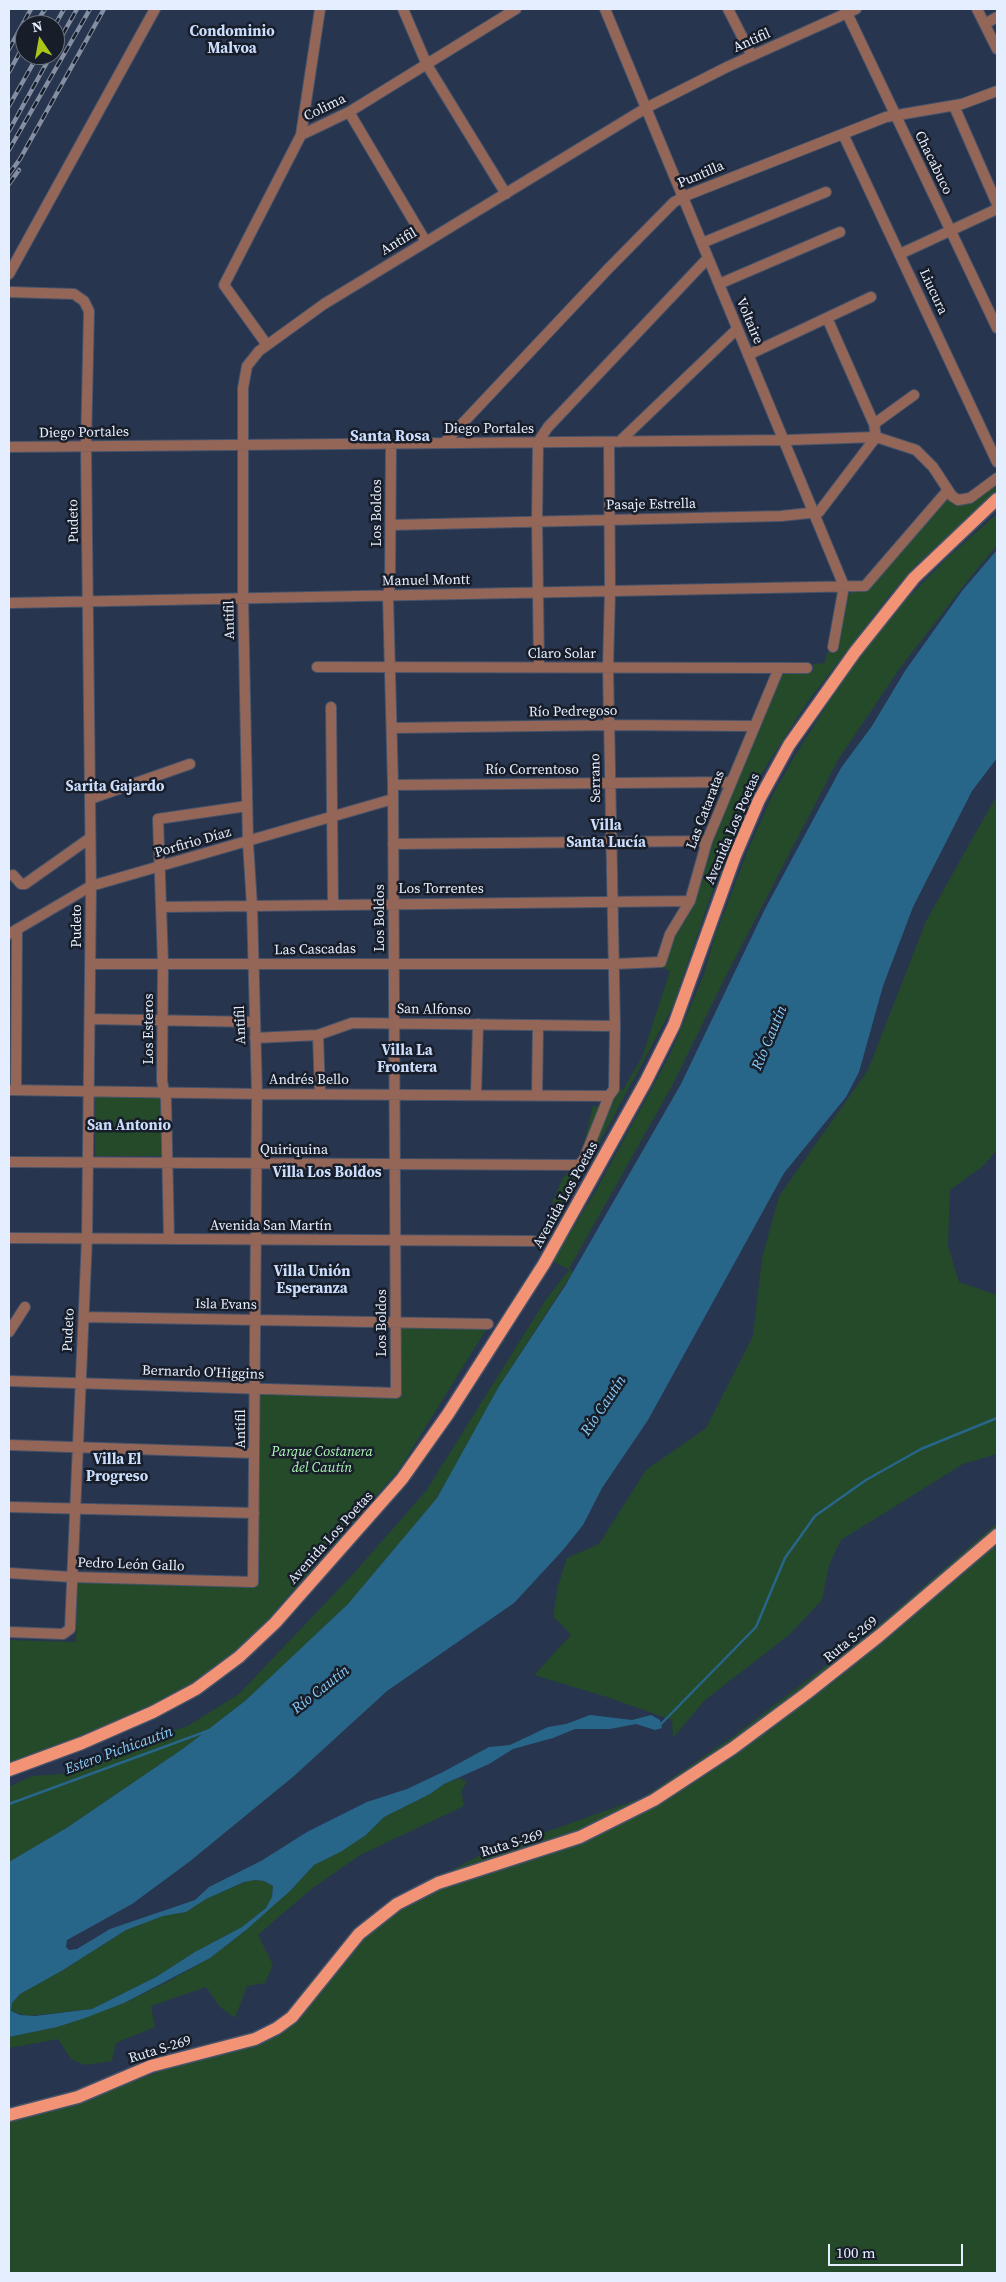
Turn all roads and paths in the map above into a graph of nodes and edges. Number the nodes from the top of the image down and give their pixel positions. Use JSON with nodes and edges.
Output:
{"nodes":[{"id":1,"x":155,"y":9,"type":"edge"},
{"id":2,"x":403,"y":9,"type":"edge"},
{"id":3,"x":516,"y":9,"type":"edge"},
{"id":4,"x":605,"y":9,"type":"edge"},
{"id":5,"x":728,"y":9,"type":"edge"},
{"id":6,"x":977,"y":9,"type":"edge"},
{"id":7,"x":323,"y":10,"type":"edge"},
{"id":8,"x":849,"y":10,"type":"edge"},
{"id":9,"x":997,"y":17,"type":"edge"},
{"id":10,"x":986,"y":24,"type":"junction"},
{"id":11,"x":997,"y":49,"type":"edge"},
{"id":12,"x":752,"y":56,"type":"junction"},
{"id":13,"x":426,"y":65,"type":"junction"},
{"id":14,"x":997,"y":91,"type":"edge"},
{"id":15,"x":954,"y":106,"type":"junction"},
{"id":16,"x":646,"y":108,"type":"junction"},
{"id":17,"x":349,"y":112,"type":"junction"},
{"id":18,"x":894,"y":115,"type":"junction"},
{"id":19,"x":843,"y":134,"type":"junction"},
{"id":20,"x":301,"y":135,"type":"junction"},
{"id":21,"x":826,"y":192,"type":"dead end"},
{"id":22,"x":506,"y":194,"type":"junction"},
{"id":23,"x":683,"y":197,"type":"junction"},
{"id":24,"x":997,"y":204,"type":"edge"},
{"id":25,"x":950,"y":231,"type":"junction"},
{"id":26,"x":840,"y":232,"type":"dead end"},
{"id":27,"x":426,"y":242,"type":"junction"},
{"id":28,"x":702,"y":243,"type":"junction"},
{"id":29,"x":900,"y":254,"type":"junction"},
{"id":30,"x":708,"y":258,"type":"junction"},
{"id":31,"x":9,"y":274,"type":"edge"},
{"id":32,"x":719,"y":284,"type":"junction"},
{"id":33,"x":9,"y":292,"type":"edge"},
{"id":34,"x":871,"y":297,"type":"dead end"},
{"id":35,"x":827,"y":318,"type":"junction"},
{"id":36,"x":997,"y":328,"type":"edge"},
{"id":37,"x":737,"y":329,"type":"junction"},
{"id":38,"x":268,"y":345,"type":"junction"},
{"id":39,"x":748,"y":355,"type":"junction"},
{"id":40,"x":914,"y":396,"type":"dead end"},
{"id":41,"x":874,"y":424,"type":"junction"},
{"id":42,"x":876,"y":437,"type":"junction"},
{"id":43,"x":783,"y":440,"type":"junction"},
{"id":44,"x":538,"y":442,"type":"junction"},
{"id":45,"x":614,"y":442,"type":"junction"},
{"id":46,"x":444,"y":443,"type":"junction"},
{"id":47,"x":243,"y":444,"type":"junction"},
{"id":48,"x":391,"y":444,"type":"junction"},
{"id":49,"x":86,"y":446,"type":"junction"},
{"id":50,"x":9,"y":448,"type":"edge"},
{"id":51,"x":997,"y":462,"type":"edge"},
{"id":52,"x":997,"y":478,"type":"edge"},
{"id":53,"x":948,"y":490,"type":"junction"},
{"id":54,"x":997,"y":499,"type":"edge"},
{"id":55,"x":814,"y":514,"type":"junction"},
{"id":56,"x":609,"y":520,"type":"junction"},
{"id":57,"x":537,"y":521,"type":"junction"},
{"id":58,"x":390,"y":525,"type":"junction"},
{"id":59,"x":844,"y":586,"type":"junction"},
{"id":60,"x":610,"y":591,"type":"junction"},
{"id":61,"x":538,"y":593,"type":"junction"},
{"id":62,"x":388,"y":596,"type":"junction"},
{"id":63,"x":243,"y":598,"type":"junction"},
{"id":64,"x":88,"y":601,"type":"junction"},
{"id":65,"x":9,"y":603,"type":"edge"},
{"id":66,"x":833,"y":647,"type":"dead end"},
{"id":67,"x":390,"y":666,"type":"junction"},
{"id":68,"x":317,"y":667,"type":"dead end"},
{"id":69,"x":539,"y":668,"type":"junction"},
{"id":70,"x":608,"y":668,"type":"junction"},
{"id":71,"x":779,"y":668,"type":"junction"},
{"id":72,"x":807,"y":668,"type":"dead end"},
{"id":73,"x":331,"y":707,"type":"dead end"},
{"id":74,"x":609,"y":725,"type":"junction"},
{"id":75,"x":754,"y":726,"type":"junction"},
{"id":76,"x":392,"y":728,"type":"junction"},
{"id":77,"x":190,"y":764,"type":"dead end"},
{"id":78,"x":731,"y":782,"type":"junction"},
{"id":79,"x":610,"y":783,"type":"junction"},
{"id":80,"x":393,"y":785,"type":"junction"},
{"id":81,"x":90,"y":799,"type":"junction"},
{"id":82,"x":393,"y":799,"type":"junction"},
{"id":83,"x":247,"y":806,"type":"junction"},
{"id":84,"x":333,"y":817,"type":"junction"},
{"id":85,"x":90,"y":838,"type":"junction"},
{"id":86,"x":707,"y":841,"type":"junction"},
{"id":87,"x":248,"y":842,"type":"junction"},
{"id":88,"x":612,"y":842,"type":"junction"},
{"id":89,"x":393,"y":844,"type":"junction"},
{"id":90,"x":161,"y":867,"type":"junction"},
{"id":91,"x":13,"y":875,"type":"dead end"},
{"id":92,"x":91,"y":886,"type":"junction"},
{"id":93,"x":690,"y":901,"type":"junction"},
{"id":94,"x":612,"y":902,"type":"junction"},
{"id":95,"x":333,"y":904,"type":"junction"},
{"id":96,"x":394,"y":904,"type":"junction"},
{"id":97,"x":252,"y":906,"type":"junction"},
{"id":98,"x":162,"y":907,"type":"junction"},
{"id":99,"x":13,"y":932,"type":"edge"},
{"id":100,"x":661,"y":962,"type":"joint"},
{"id":101,"x":394,"y":963,"type":"junction"},
{"id":102,"x":90,"y":964,"type":"junction"},
{"id":103,"x":163,"y":964,"type":"junction"},
{"id":104,"x":614,"y":964,"type":"junction"},
{"id":105,"x":253,"y":965,"type":"junction"},
{"id":106,"x":90,"y":1019,"type":"junction"},
{"id":107,"x":162,"y":1021,"type":"junction"},
{"id":108,"x":255,"y":1022,"type":"junction"},
{"id":109,"x":394,"y":1023,"type":"junction"},
{"id":110,"x":478,"y":1024,"type":"junction"},
{"id":111,"x":538,"y":1025,"type":"junction"},
{"id":112,"x":615,"y":1026,"type":"junction"},
{"id":113,"x":318,"y":1035,"type":"junction"},
{"id":114,"x":255,"y":1038,"type":"junction"},
{"id":115,"x":12,"y":1090,"type":"edge"},
{"id":116,"x":89,"y":1091,"type":"junction"},
{"id":117,"x":164,"y":1092,"type":"junction"},
{"id":118,"x":257,"y":1094,"type":"junction"},
{"id":119,"x":320,"y":1094,"type":"junction"},
{"id":120,"x":394,"y":1095,"type":"junction"},
{"id":121,"x":476,"y":1095,"type":"junction"},
{"id":122,"x":536,"y":1096,"type":"junction"},
{"id":123,"x":609,"y":1096,"type":"junction"},
{"id":124,"x":9,"y":1162,"type":"edge"},
{"id":125,"x":88,"y":1162,"type":"junction"},
{"id":126,"x":168,"y":1163,"type":"junction"},
{"id":127,"x":257,"y":1163,"type":"junction"},
{"id":128,"x":395,"y":1164,"type":"junction"},
{"id":129,"x":579,"y":1165,"type":"joint"},
{"id":130,"x":9,"y":1238,"type":"edge"},
{"id":131,"x":87,"y":1238,"type":"junction"},
{"id":132,"x":169,"y":1239,"type":"junction"},
{"id":133,"x":256,"y":1239,"type":"junction"},
{"id":134,"x":395,"y":1240,"type":"junction"},
{"id":135,"x":533,"y":1242,"type":"dead end"},
{"id":136,"x":25,"y":1307,"type":"dead end"},
{"id":137,"x":84,"y":1317,"type":"junction"},
{"id":138,"x":255,"y":1319,"type":"junction"},
{"id":139,"x":396,"y":1322,"type":"junction"},
{"id":140,"x":488,"y":1324,"type":"dead end"},
{"id":141,"x":9,"y":1332,"type":"edge"},
{"id":142,"x":9,"y":1381,"type":"edge"},
{"id":143,"x":80,"y":1383,"type":"junction"},
{"id":144,"x":255,"y":1388,"type":"junction"},
{"id":145,"x":396,"y":1393,"type":"joint"},
{"id":146,"x":9,"y":1445,"type":"edge"},
{"id":147,"x":77,"y":1447,"type":"junction"},
{"id":148,"x":254,"y":1453,"type":"junction"},
{"id":149,"x":9,"y":1507,"type":"edge"},
{"id":150,"x":74,"y":1509,"type":"junction"},
{"id":151,"x":254,"y":1513,"type":"junction"},
{"id":152,"x":997,"y":1535,"type":"edge"},
{"id":153,"x":9,"y":1573,"type":"edge"},
{"id":154,"x":71,"y":1577,"type":"junction"},
{"id":155,"x":254,"y":1582,"type":"joint"},
{"id":156,"x":9,"y":1632,"type":"edge"},
{"id":157,"x":9,"y":1770,"type":"edge"},
{"id":158,"x":9,"y":2115,"type":"edge"}],
"edges":[{"from":1,"to":31,"type":"street"},
{"from":2,"to":13,"type":"street"},
{"from":3,"to":13,"type":"street","name":"Colima"},
{"from":4,"to":16,"type":"street","name":"Voltaire"},
{"from":5,"to":12,"type":"street"},
{"from":6,"to":10,"type":"street"},
{"from":7,"to":20,"type":"street"},
{"from":8,"to":12,"type":"street","name":"Antifil"},
{"from":8,"to":18,"type":"street","name":"Chacabuco"},
{"from":9,"to":10,"type":"street"},
{"from":10,"to":11,"type":"street"},
{"from":12,"to":16,"type":"street","name":"Antifil"},
{"from":13,"to":17,"type":"street","name":"Colima"},
{"from":13,"to":22,"type":"street"},
{"from":14,"to":15,"type":"street","name":"Puntilla"},
{"from":15,"to":18,"type":"street","name":"Puntilla"},
{"from":15,"to":24,"type":"street"},
{"from":16,"to":22,"type":"street","name":"Antifil"},
{"from":16,"to":23,"type":"street","name":"Voltaire"},
{"from":17,"to":20,"type":"street","name":"Colima"},
{"from":17,"to":27,"type":"street"},
{"from":18,"to":19,"type":"street","name":"Puntilla"},
{"from":18,"to":25,"type":"street","name":"Chacabuco"},
{"from":19,"to":23,"type":"street","name":"Puntilla"},
{"from":19,"to":29,"type":"street","name":"Liucura"},
{"from":20,"to":38,"type":"street","name":"Colima"},
{"from":21,"to":28,"type":"street"},
{"from":22,"to":27,"type":"street","name":"Antifil"},
{"from":23,"to":28,"type":"street","name":"Voltaire"},
{"from":23,"to":46,"type":"street","name":"Puntilla"},
{"from":24,"to":25,"type":"street"},
{"from":25,"to":29,"type":"street"},
{"from":25,"to":36,"type":"street","name":"Chacabuco"},
{"from":26,"to":32,"type":"street"},
{"from":27,"to":38,"type":"street","name":"Antifil"},
{"from":28,"to":30,"type":"street","name":"Voltaire"},
{"from":29,"to":51,"type":"street","name":"Liucura"},
{"from":30,"to":32,"type":"street","name":"Voltaire"},
{"from":30,"to":44,"type":"street"},
{"from":32,"to":37,"type":"street","name":"Voltaire"},
{"from":33,"to":49,"type":"street","name":"Pudeto"},
{"from":34,"to":35,"type":"street"},
{"from":35,"to":39,"type":"street"},
{"from":35,"to":41,"type":"street"},
{"from":37,"to":39,"type":"street","name":"Voltaire"},
{"from":37,"to":45,"type":"street"},
{"from":38,"to":47,"type":"street","name":"Antifil"},
{"from":39,"to":43,"type":"street","name":"Voltaire"},
{"from":40,"to":41,"type":"street"},
{"from":41,"to":42,"type":"street"},
{"from":42,"to":43,"type":"street","name":"Diego Portales"},
{"from":42,"to":53,"type":"street","name":"Diego Portales"},
{"from":42,"to":55,"type":"street"},
{"from":43,"to":45,"type":"street","name":"Diego Portales"},
{"from":43,"to":55,"type":"street","name":"Voltaire"},
{"from":44,"to":45,"type":"street","name":"Diego Portales"},
{"from":44,"to":46,"type":"street","name":"Diego Portales"},
{"from":44,"to":57,"type":"street"},
{"from":45,"to":56,"type":"street","name":"Serrano"},
{"from":46,"to":48,"type":"street","name":"Diego Portales"},
{"from":47,"to":48,"type":"street","name":"Diego Portales"},
{"from":47,"to":49,"type":"street","name":"Diego Portales"},
{"from":47,"to":63,"type":"street","name":"Antifil"},
{"from":48,"to":58,"type":"street","name":"Los Boldos"},
{"from":49,"to":50,"type":"street","name":"Diego Portales"},
{"from":49,"to":64,"type":"street","name":"Pudeto"},
{"from":52,"to":53,"type":"street"},
{"from":53,"to":59,"type":"street","name":"Manuel Montt"},
{"from":54,"to":157,"type":"main road","name":"Avenida Los Poetas"},
{"from":55,"to":56,"type":"street","name":"Pasaje Estrella"},
{"from":55,"to":59,"type":"street","name":"Voltaire"},
{"from":56,"to":57,"type":"street","name":"Pasaje Estrella"},
{"from":56,"to":60,"type":"street","name":"Serrano"},
{"from":57,"to":58,"type":"street","name":"Pasaje Estrella"},
{"from":57,"to":61,"type":"street"},
{"from":58,"to":62,"type":"street","name":"Los Boldos"},
{"from":59,"to":60,"type":"street","name":"Manuel Montt"},
{"from":59,"to":66,"type":"street"},
{"from":60,"to":61,"type":"street","name":"Manuel Montt"},
{"from":60,"to":70,"type":"street","name":"Serrano"},
{"from":61,"to":62,"type":"street","name":"Manuel Montt"},
{"from":61,"to":69,"type":"street"},
{"from":62,"to":63,"type":"street","name":"Manuel Montt"},
{"from":62,"to":67,"type":"street","name":"Los Boldos"},
{"from":63,"to":64,"type":"street","name":"Manuel Montt"},
{"from":63,"to":83,"type":"street","name":"Antifil"},
{"from":64,"to":65,"type":"street","name":"Manuel Montt"},
{"from":64,"to":81,"type":"street","name":"Pudeto"},
{"from":67,"to":68,"type":"street","name":"Claro Solar"},
{"from":67,"to":69,"type":"street","name":"Claro Solar"},
{"from":67,"to":76,"type":"street","name":"Los Boldos"},
{"from":69,"to":70,"type":"street","name":"Claro Solar"},
{"from":70,"to":71,"type":"street","name":"Claro Solar"},
{"from":70,"to":74,"type":"street","name":"Serrano"},
{"from":71,"to":72,"type":"street","name":"Claro Solar"},
{"from":71,"to":75,"type":"street","name":"Las Cataratas"},
{"from":73,"to":84,"type":"street"},
{"from":74,"to":75,"type":"street","name":"Río Pedregoso"},
{"from":74,"to":76,"type":"street","name":"Río Pedregoso"},
{"from":74,"to":79,"type":"street","name":"Serrano"},
{"from":75,"to":78,"type":"street","name":"Las Cataratas"},
{"from":76,"to":80,"type":"street","name":"Los Boldos"},
{"from":77,"to":81,"type":"street"},
{"from":78,"to":79,"type":"street","name":"Río Correntoso"},
{"from":78,"to":86,"type":"street","name":"Las Cataratas"},
{"from":79,"to":80,"type":"street","name":"Río Correntoso"},
{"from":79,"to":88,"type":"street","name":"Serrano"},
{"from":80,"to":82,"type":"street","name":"Los Boldos"},
{"from":81,"to":85,"type":"street","name":"Pudeto"},
{"from":82,"to":84,"type":"street","name":"Porfirio Díaz"},
{"from":82,"to":89,"type":"street","name":"Los Boldos"},
{"from":83,"to":87,"type":"street","name":"Antifil"},
{"from":83,"to":90,"type":"street","name":"Los Esteros"},
{"from":84,"to":87,"type":"street","name":"Porfirio Díaz"},
{"from":84,"to":95,"type":"street"},
{"from":85,"to":91,"type":"street"},
{"from":85,"to":92,"type":"street","name":"Pudeto"},
{"from":86,"to":88,"type":"street"},
{"from":86,"to":93,"type":"street","name":"Las Cataratas"},
{"from":87,"to":90,"type":"street","name":"Porfirio Díaz"},
{"from":87,"to":97,"type":"street","name":"Antifil"},
{"from":88,"to":89,"type":"street"},
{"from":88,"to":94,"type":"street","name":"Serrano"},
{"from":89,"to":96,"type":"street","name":"Los Boldos"},
{"from":90,"to":92,"type":"street","name":"Porfirio Díaz"},
{"from":90,"to":98,"type":"street","name":"Los Esteros"},
{"from":92,"to":99,"type":"street","name":"Porfirio Díaz"},
{"from":92,"to":102,"type":"street","name":"Pudeto"},
{"from":93,"to":94,"type":"street","name":"Los Torrentes"},
{"from":93,"to":100,"type":"street","name":"Las Cataratas"},
{"from":94,"to":96,"type":"street","name":"Los Torrentes"},
{"from":94,"to":104,"type":"street","name":"Serrano"},
{"from":95,"to":96,"type":"street","name":"Los Torrentes"},
{"from":95,"to":97,"type":"street","name":"Los Torrentes"},
{"from":96,"to":101,"type":"street","name":"Los Boldos"},
{"from":97,"to":98,"type":"street","name":"Los Torrentes"},
{"from":97,"to":105,"type":"street","name":"Antifil"},
{"from":98,"to":103,"type":"street","name":"Los Esteros"},
{"from":99,"to":115,"type":"street"},
{"from":100,"to":104,"type":"street","name":"Las Cascadas"},
{"from":101,"to":104,"type":"street","name":"Las Cascadas"},
{"from":101,"to":105,"type":"street","name":"Las Cascadas"},
{"from":101,"to":109,"type":"street","name":"Los Boldos"},
{"from":102,"to":103,"type":"street","name":"Las Cascadas"},
{"from":102,"to":106,"type":"street","name":"Pudeto"},
{"from":103,"to":105,"type":"street","name":"Las Cascadas"},
{"from":103,"to":107,"type":"street","name":"Los Esteros"},
{"from":104,"to":112,"type":"street","name":"Serrano"},
{"from":105,"to":108,"type":"street","name":"Antifil"},
{"from":106,"to":107,"type":"street"},
{"from":106,"to":116,"type":"street","name":"Pudeto"},
{"from":107,"to":108,"type":"street"},
{"from":107,"to":117,"type":"street","name":"Los Esteros"},
{"from":108,"to":114,"type":"street","name":"Antifil"},
{"from":109,"to":110,"type":"street","name":"San Alfonso"},
{"from":109,"to":113,"type":"street","name":"San Alfonso"},
{"from":109,"to":120,"type":"street","name":"Los Boldos"},
{"from":110,"to":111,"type":"street","name":"San Alfonso"},
{"from":110,"to":121,"type":"street"},
{"from":111,"to":112,"type":"street","name":"San Alfonso"},
{"from":111,"to":122,"type":"street"},
{"from":112,"to":123,"type":"street","name":"Serrano"},
{"from":113,"to":114,"type":"street","name":"San Alfonso"},
{"from":113,"to":119,"type":"street"},
{"from":114,"to":118,"type":"street","name":"Antifil"},
{"from":115,"to":116,"type":"street","name":"Andrés Bello"},
{"from":116,"to":117,"type":"street","name":"Andrés Bello"},
{"from":116,"to":125,"type":"street","name":"Pudeto"},
{"from":117,"to":118,"type":"street","name":"Andrés Bello"},
{"from":117,"to":126,"type":"street","name":"Los Esteros"},
{"from":118,"to":119,"type":"street","name":"Andrés Bello"},
{"from":118,"to":127,"type":"street","name":"Antifil"},
{"from":119,"to":120,"type":"street","name":"Andrés Bello"},
{"from":120,"to":121,"type":"street","name":"Andrés Bello"},
{"from":120,"to":128,"type":"street","name":"Los Boldos"},
{"from":121,"to":122,"type":"street","name":"Andrés Bello"},
{"from":122,"to":123,"type":"street","name":"Andrés Bello"},
{"from":123,"to":129,"type":"street","name":"Serrano"},
{"from":124,"to":125,"type":"street","name":"Quiriquina"},
{"from":125,"to":126,"type":"street","name":"Quiriquina"},
{"from":125,"to":131,"type":"street","name":"Pudeto"},
{"from":126,"to":127,"type":"street","name":"Quiriquina"},
{"from":126,"to":132,"type":"street","name":"Los Esteros"},
{"from":127,"to":128,"type":"street","name":"Quiriquina"},
{"from":127,"to":133,"type":"street","name":"Antifil"},
{"from":128,"to":129,"type":"street","name":"Quiriquina"},
{"from":128,"to":134,"type":"street","name":"Los Boldos"},
{"from":130,"to":131,"type":"street","name":"Avenida San Martín"},
{"from":131,"to":132,"type":"street","name":"Avenida San Martín"},
{"from":131,"to":137,"type":"street","name":"Pudeto"},
{"from":132,"to":133,"type":"street","name":"Avenida San Martín"},
{"from":133,"to":134,"type":"street","name":"Avenida San Martín"},
{"from":133,"to":138,"type":"street","name":"Antifil"},
{"from":134,"to":135,"type":"street","name":"Avenida San Martín"},
{"from":134,"to":139,"type":"street","name":"Los Boldos"},
{"from":136,"to":141,"type":"street"},
{"from":137,"to":138,"type":"street","name":"Isla Evans"},
{"from":137,"to":143,"type":"street","name":"Pudeto"},
{"from":138,"to":139,"type":"street","name":"Isla Evans"},
{"from":138,"to":144,"type":"street","name":"Antifil"},
{"from":139,"to":140,"type":"street","name":"Isla Evans"},
{"from":139,"to":145,"type":"street","name":"Los Boldos"},
{"from":142,"to":143,"type":"street","name":"Bernardo O'Higgins"},
{"from":143,"to":144,"type":"street","name":"Bernardo O'Higgins"},
{"from":143,"to":147,"type":"street","name":"Pudeto"},
{"from":144,"to":145,"type":"street","name":"Bernardo O'Higgins"},
{"from":144,"to":148,"type":"street","name":"Antifil"},
{"from":146,"to":147,"type":"street"},
{"from":147,"to":148,"type":"street"},
{"from":147,"to":150,"type":"street","name":"Pudeto"},
{"from":148,"to":151,"type":"street","name":"Antifil"},
{"from":149,"to":150,"type":"street"},
{"from":150,"to":151,"type":"street"},
{"from":150,"to":154,"type":"street","name":"Pudeto"},
{"from":151,"to":155,"type":"street","name":"Antifil"},
{"from":152,"to":158,"type":"main road","name":"Ruta S-269"},
{"from":153,"to":154,"type":"street","name":"Pedro León Gallo"},
{"from":154,"to":155,"type":"street","name":"Pedro León Gallo"},
{"from":154,"to":156,"type":"street","name":"Pudeto"}]}
